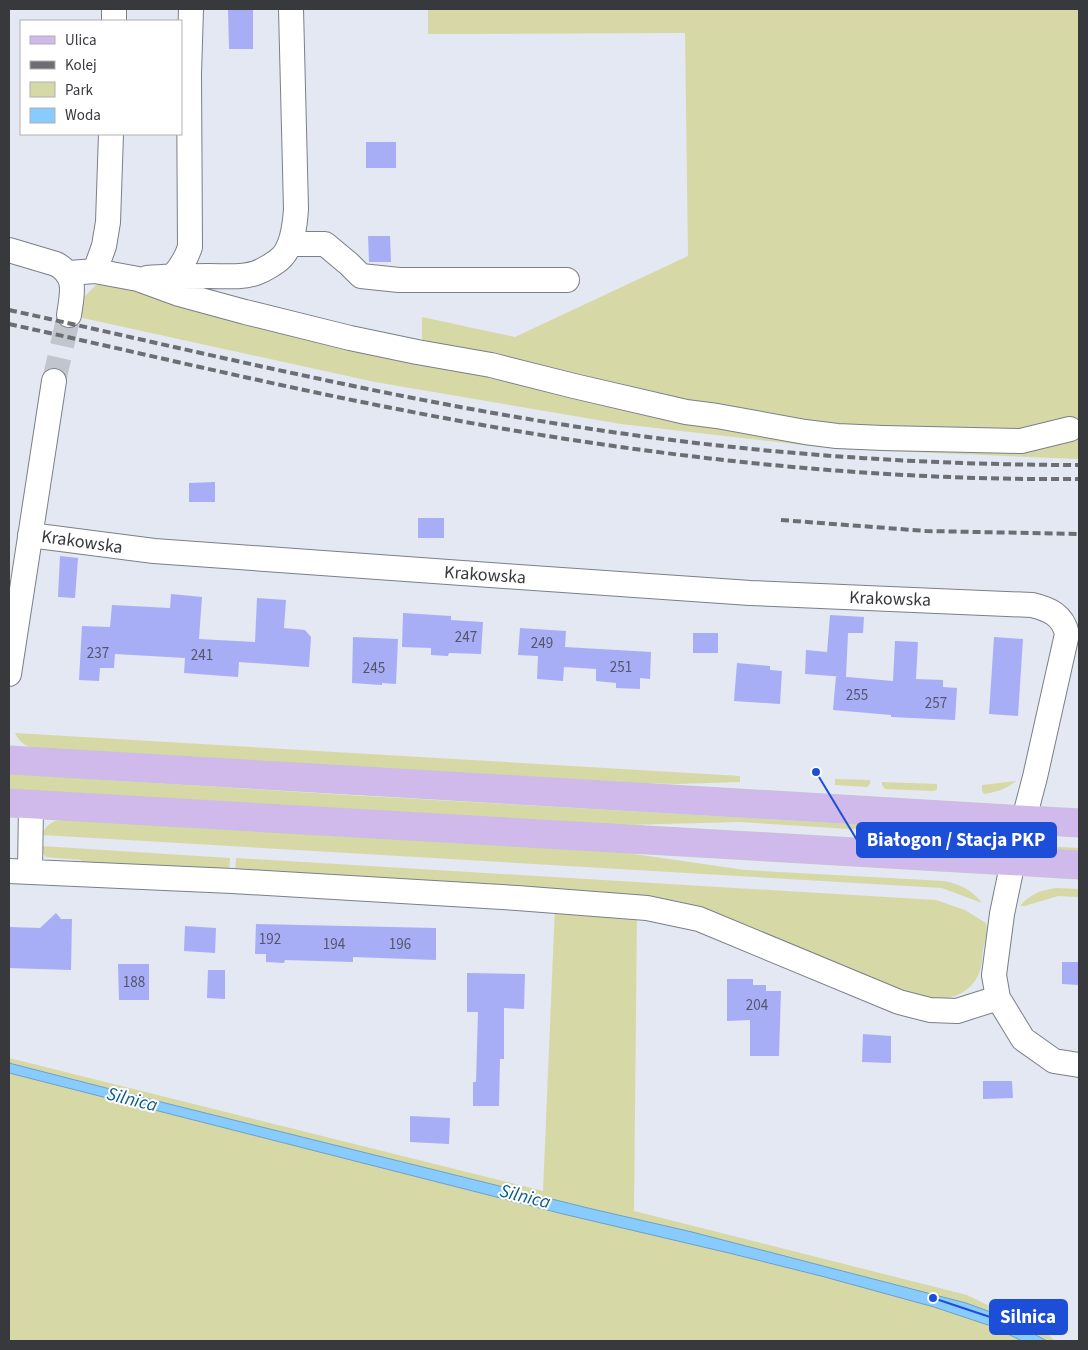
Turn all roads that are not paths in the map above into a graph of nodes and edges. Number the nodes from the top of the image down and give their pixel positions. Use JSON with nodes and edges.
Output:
{"nodes":[{"id":1,"x":191,"y":9,"type":"edge"},
{"id":2,"x":291,"y":9,"type":"edge"},
{"id":3,"x":111,"y":135,"type":"edge"},
{"id":4,"x":290,"y":244,"type":"junction"},
{"id":5,"x":9,"y":250,"type":"edge"},
{"id":6,"x":95,"y":271,"type":"junction"},
{"id":7,"x":69,"y":273,"type":"junction"},
{"id":8,"x":172,"y":276,"type":"junction"},
{"id":9,"x":138,"y":279,"type":"junction"},
{"id":10,"x":567,"y":280,"type":"dead end"},
{"id":11,"x":69,"y":315,"type":"tunnel mouth"},
{"id":12,"x":54,"y":381,"type":"tunnel mouth"},
{"id":13,"x":1070,"y":429,"type":"dead end"},
{"id":14,"x":30,"y":535,"type":"junction"},
{"id":15,"x":1069,"y":615,"type":"edge"},
{"id":16,"x":9,"y":674,"type":"edge"},
{"id":17,"x":9,"y":760,"type":"edge"},
{"id":18,"x":20,"y":804,"type":"edge"},
{"id":19,"x":1023,"y":820,"type":"junction"},
{"id":20,"x":1079,"y":823,"type":"edge"},
{"id":21,"x":1013,"y":861,"type":"junction"},
{"id":22,"x":1079,"y":865,"type":"edge"},
{"id":23,"x":19,"y":872,"type":"edge"},
{"id":24,"x":998,"y":998,"type":"junction"},
{"id":25,"x":1079,"y":1065,"type":"edge"}],
"edges":[{"from":1,"to":8,"type":"street"},
{"from":2,"to":4,"type":"street"},
{"from":3,"to":6,"type":"street"},
{"from":4,"to":8,"type":"street"},
{"from":4,"to":10,"type":"street"},
{"from":5,"to":7,"type":"street"},
{"from":6,"to":7,"type":"street"},
{"from":6,"to":9,"type":"street"},
{"from":7,"to":11,"type":"street"},
{"from":8,"to":9,"type":"street"},
{"from":9,"to":13,"type":"street"},
{"from":12,"to":14,"type":"street"},
{"from":14,"to":15,"type":"street","name":"Krakowska"},
{"from":14,"to":16,"type":"street","name":"Krakowska"},
{"from":15,"to":19,"type":"street"},
{"from":17,"to":19,"type":"main road"},
{"from":18,"to":21,"type":"main road"},
{"from":18,"to":23,"type":"street"},
{"from":19,"to":20,"type":"main road"},
{"from":19,"to":21,"type":"street"},
{"from":21,"to":22,"type":"main road"},
{"from":21,"to":24,"type":"street"},
{"from":23,"to":24,"type":"street"},
{"from":24,"to":25,"type":"street"}]}
